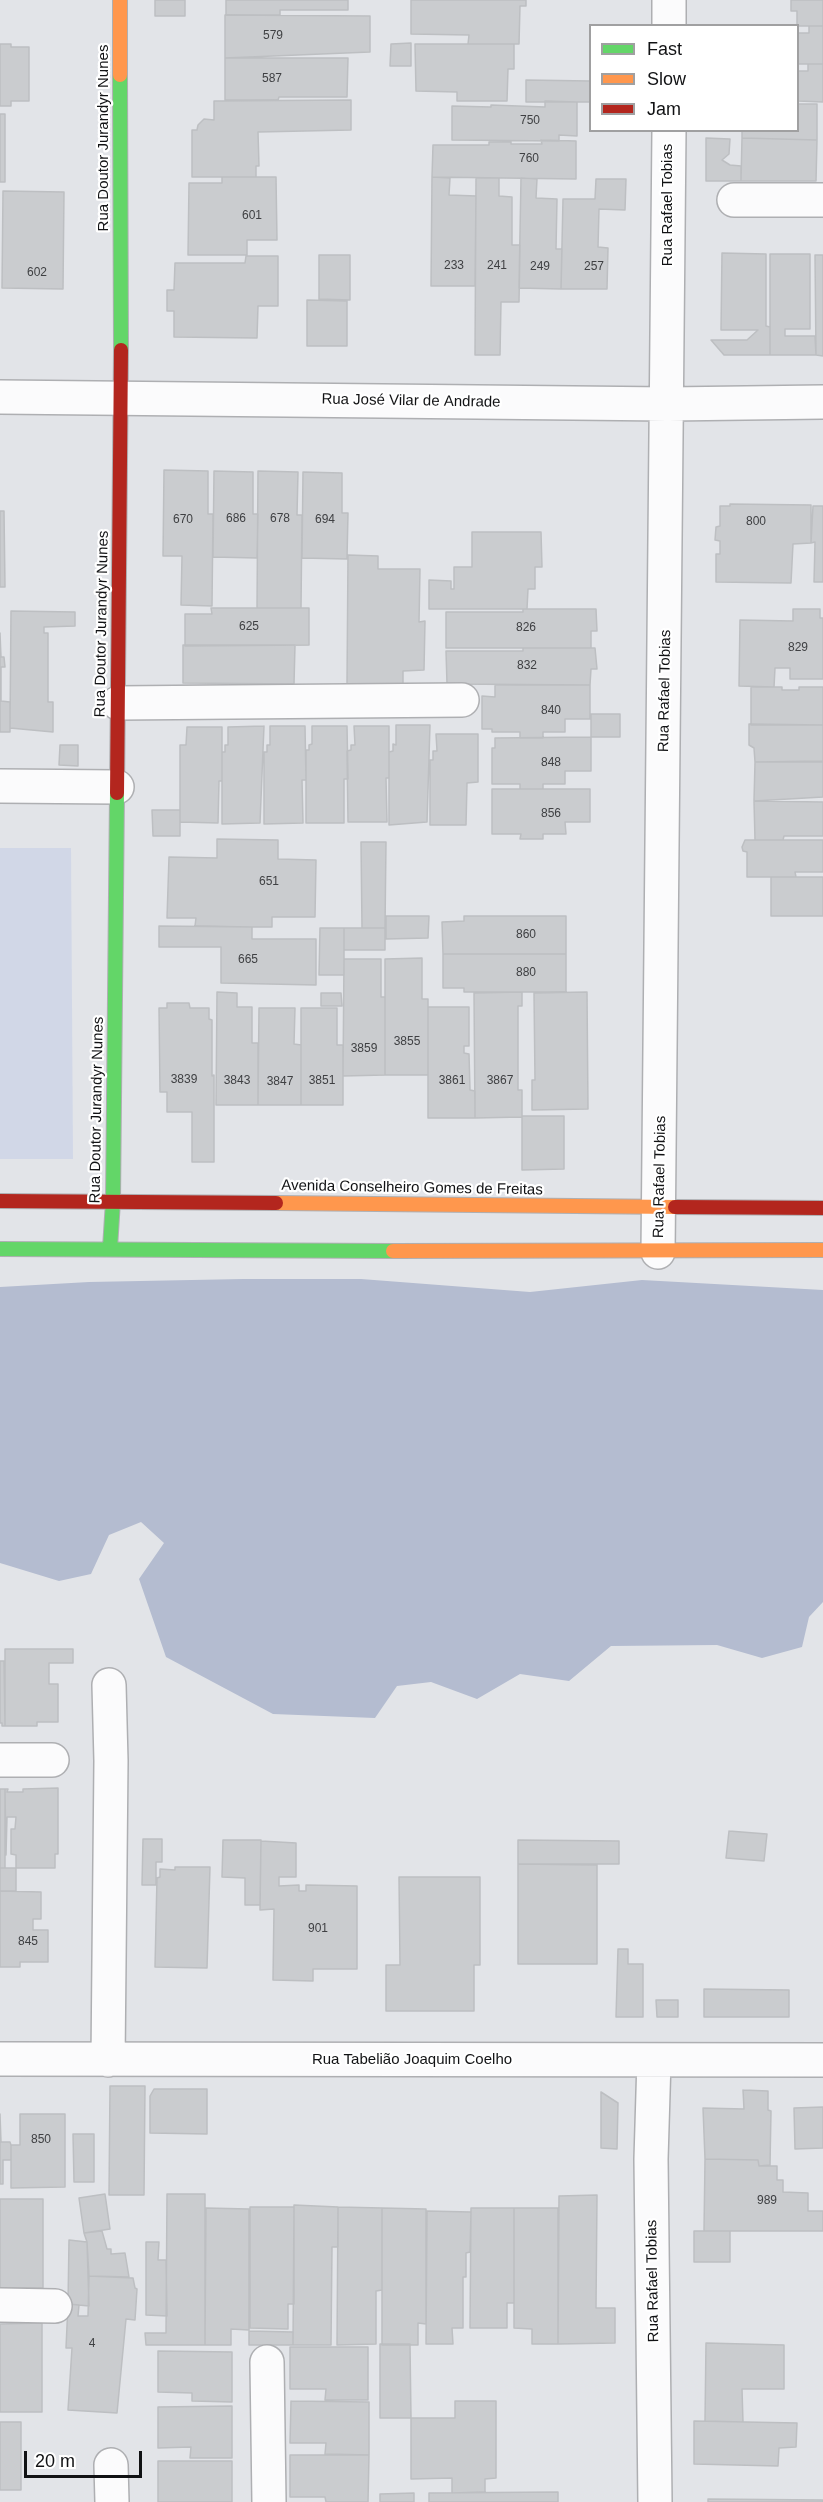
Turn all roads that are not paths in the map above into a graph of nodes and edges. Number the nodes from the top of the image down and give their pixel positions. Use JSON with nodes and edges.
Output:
{"nodes":[{"id":1,"x":120,"y":0,"type":"edge"},
{"id":2,"x":669,"y":0,"type":"edge"},
{"id":3,"x":669,"y":24,"type":"edge"},
{"id":4,"x":669,"y":132,"type":"edge"},
{"id":5,"x":734,"y":200,"type":"dead end"},
{"id":6,"x":823,"y":200,"type":"edge"},
{"id":7,"x":0,"y":397,"type":"edge"},
{"id":8,"x":121,"y":399,"type":"junction"},
{"id":9,"x":823,"y":402,"type":"edge"},
{"id":10,"x":668,"y":404,"type":"junction"},
{"id":11,"x":462,"y":700,"type":"dead end"},
{"id":12,"x":118,"y":703,"type":"junction"},
{"id":13,"x":0,"y":786,"type":"edge"},
{"id":14,"x":117,"y":787,"type":"junction"},
{"id":15,"x":0,"y":1201,"type":"edge"},
{"id":16,"x":113,"y":1201,"type":"junction"},
{"id":17,"x":660,"y":1207,"type":"junction"},
{"id":18,"x":823,"y":1208,"type":"edge"},
{"id":19,"x":110,"y":1248,"type":"junction"},
{"id":20,"x":0,"y":1249,"type":"edge"},
{"id":21,"x":823,"y":1250,"type":"edge"},
{"id":22,"x":658,"y":1252,"type":"junction"},
{"id":23,"x":109,"y":1685,"type":"dead end"},
{"id":24,"x":0,"y":1760,"type":"edge"},
{"id":25,"x":52,"y":1760,"type":"dead end"},
{"id":26,"x":0,"y":2059,"type":"edge"},
{"id":27,"x":108,"y":2060,"type":"junction"},
{"id":28,"x":654,"y":2060,"type":"junction"},
{"id":29,"x":823,"y":2060,"type":"edge"},
{"id":30,"x":0,"y":2305,"type":"edge"},
{"id":31,"x":55,"y":2306,"type":"dead end"},
{"id":32,"x":267,"y":2362,"type":"dead end"},
{"id":33,"x":111,"y":2465,"type":"dead end"},
{"id":34,"x":112,"y":2502,"type":"edge"},
{"id":35,"x":269,"y":2502,"type":"edge"},
{"id":36,"x":655,"y":2502,"type":"edge"}],
"edges":[{"from":1,"to":8,"type":"street","name":"Rua Doutor Jurandyr Nunes"},
{"from":2,"to":3,"type":"street"},
{"from":4,"to":10,"type":"street","name":"Rua Rafael Tobias"},
{"from":5,"to":6,"type":"street"},
{"from":7,"to":8,"type":"street","name":"Rua José Vilar de Andrade"},
{"from":8,"to":10,"type":"street","name":"Rua José Vilar de Andrade"},
{"from":8,"to":12,"type":"street","name":"Rua Doutor Jurandyr Nunes"},
{"from":9,"to":10,"type":"street","name":"Rua José Vilar de Andrade"},
{"from":10,"to":17,"type":"street","name":"Rua Rafael Tobias"},
{"from":11,"to":12,"type":"street"},
{"from":12,"to":14,"type":"street","name":"Rua Doutor Jurandyr Nunes"},
{"from":13,"to":14,"type":"street"},
{"from":14,"to":16,"type":"street","name":"Rua Doutor Jurandyr Nunes"},
{"from":15,"to":16,"type":"street","name":"Avenida Conselheiro Gomes de Freitas"},
{"from":16,"to":17,"type":"street","name":"Avenida Conselheiro Gomes de Freitas"},
{"from":16,"to":19,"type":"street","name":"Rua Doutor Jurandyr Nunes"},
{"from":17,"to":18,"type":"street","name":"Avenida Conselheiro Gomes de Freitas"},
{"from":17,"to":22,"type":"street","name":"Rua Rafael Tobias"},
{"from":19,"to":20,"type":"street"},
{"from":19,"to":22,"type":"street"},
{"from":21,"to":22,"type":"street"},
{"from":23,"to":27,"type":"street"},
{"from":24,"to":25,"type":"street"},
{"from":26,"to":27,"type":"street","name":"Rua Tabelião Joaquim Coelho"},
{"from":27,"to":28,"type":"street","name":"Rua Tabelião Joaquim Coelho"},
{"from":28,"to":29,"type":"street","name":"Rua Tabelião Joaquim Coelho"},
{"from":28,"to":36,"type":"street","name":"Rua Rafael Tobias"},
{"from":30,"to":31,"type":"street"},
{"from":32,"to":35,"type":"street"},
{"from":33,"to":34,"type":"street"}]}
